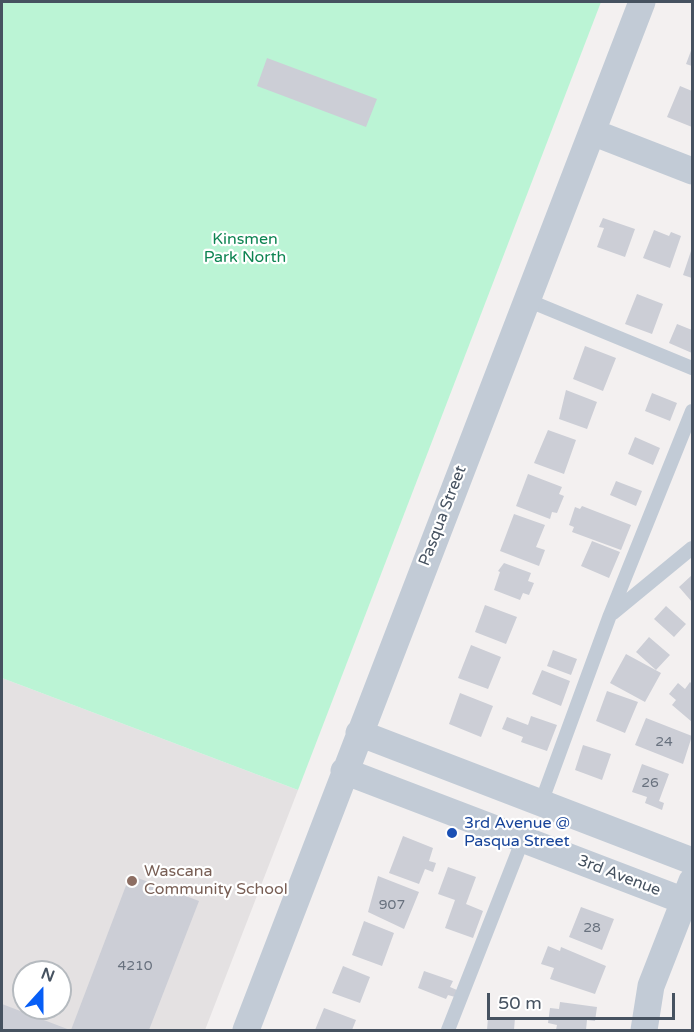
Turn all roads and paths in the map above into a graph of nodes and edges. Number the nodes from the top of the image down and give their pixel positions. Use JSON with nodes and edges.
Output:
{"nodes":[{"id":1,"x":642,"y":2,"type":"edge"},
{"id":2,"x":592,"y":132,"type":"junction"},
{"id":3,"x":693,"y":171,"type":"edge"},
{"id":4,"x":527,"y":300,"type":"junction"},
{"id":5,"x":693,"y":368,"type":"edge"},
{"id":6,"x":693,"y":411,"type":"edge"},
{"id":7,"x":693,"y":548,"type":"edge"},
{"id":8,"x":610,"y":615,"type":"junction"},
{"id":9,"x":359,"y":733,"type":"junction"},
{"id":10,"x":344,"y":771,"type":"junction"},
{"id":11,"x":541,"y":803,"type":"junction"},
{"id":12,"x":523,"y":839,"type":"junction"},
{"id":13,"x":693,"y":861,"type":"edge"},
{"id":14,"x":690,"y":895,"type":"edge"},
{"id":15,"x":246,"y":1030,"type":"edge"},
{"id":16,"x":448,"y":1030,"type":"edge"},
{"id":17,"x":644,"y":1030,"type":"edge"}],
"edges":[{"from":1,"to":2,"type":"street","name":"Pasqua Street"},
{"from":2,"to":3,"type":"street"},
{"from":2,"to":4,"type":"street","name":"Pasqua Street"},
{"from":4,"to":5,"type":"lane"},
{"from":4,"to":9,"type":"street","name":"Pasqua Street"},
{"from":6,"to":8,"type":"lane"},
{"from":7,"to":8,"type":"lane"},
{"from":8,"to":11,"type":"lane"},
{"from":9,"to":10,"type":"street","name":"Pasqua Street"},
{"from":9,"to":11,"type":"street"},
{"from":10,"to":12,"type":"street","name":"3rd Avenue"},
{"from":10,"to":15,"type":"street","name":"Pasqua Street"},
{"from":11,"to":13,"type":"street"},
{"from":12,"to":14,"type":"street","name":"3rd Avenue"},
{"from":12,"to":16,"type":"lane"},
{"from":14,"to":17,"type":"street"}]}
